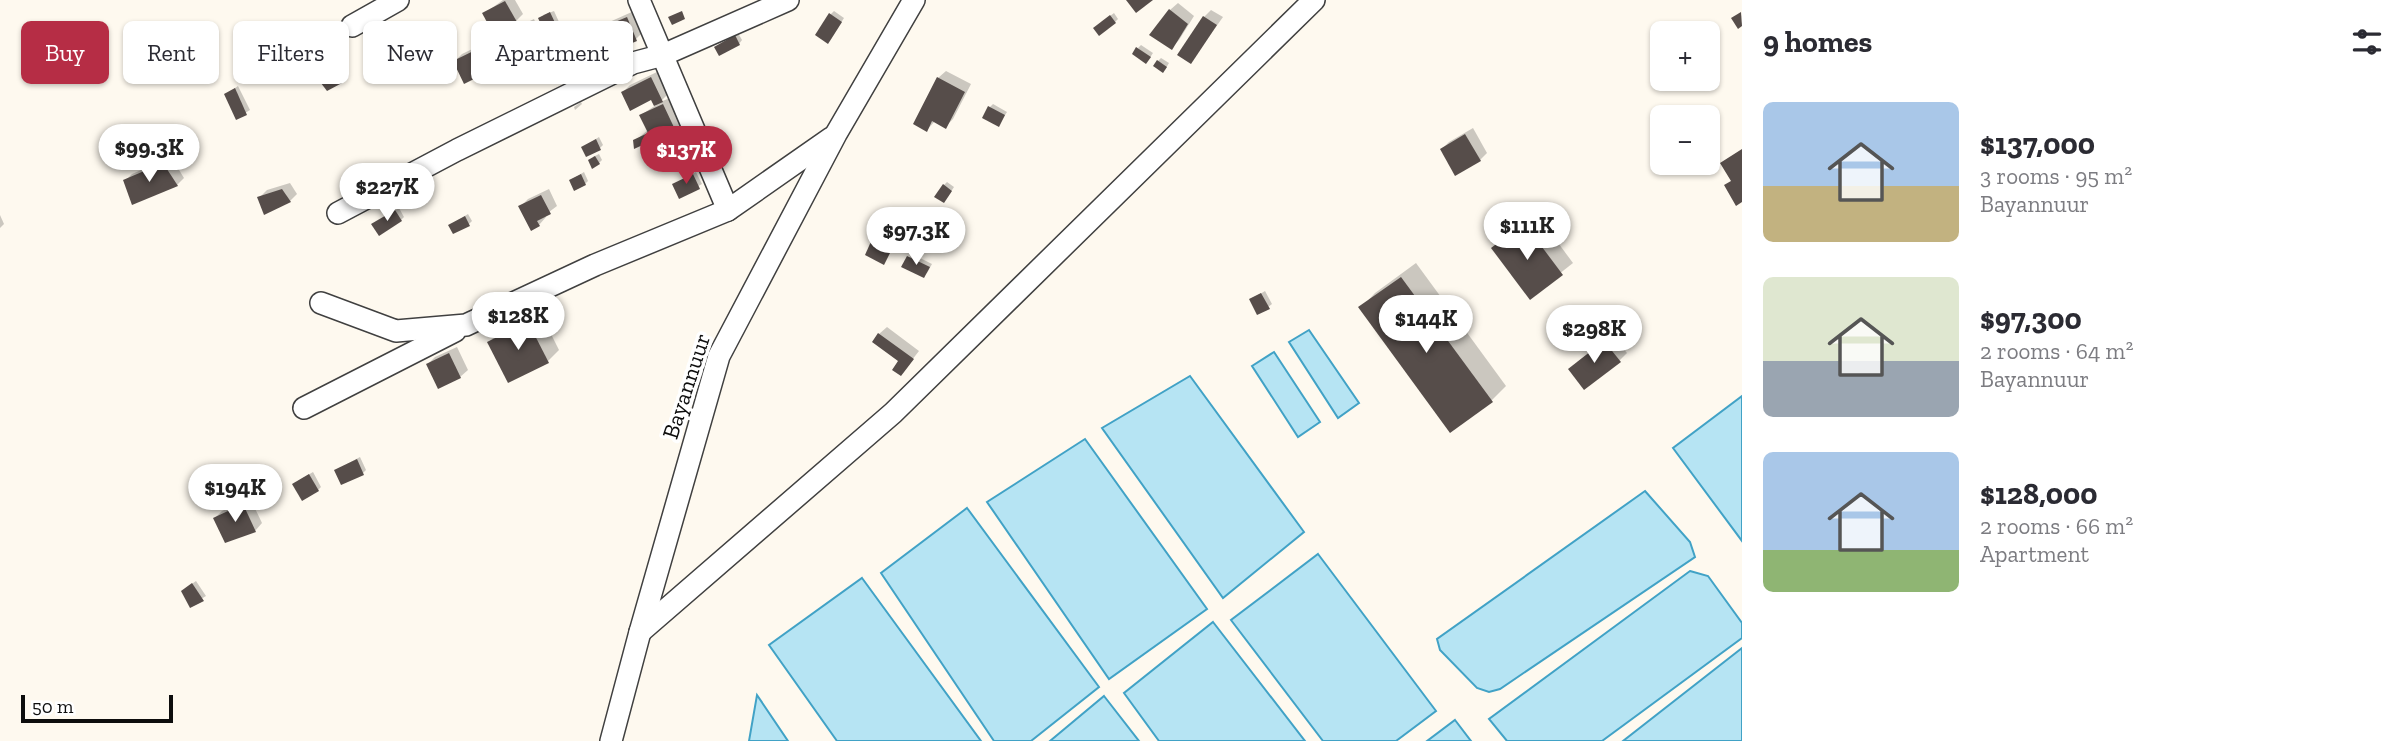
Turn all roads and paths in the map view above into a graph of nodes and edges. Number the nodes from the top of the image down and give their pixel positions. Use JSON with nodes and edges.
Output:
{"nodes":[{"id":1,"x":398,"y":0,"type":"edge"},
{"id":2,"x":639,"y":0,"type":"edge"},
{"id":3,"x":788,"y":0,"type":"edge"},
{"id":4,"x":914,"y":0,"type":"edge"},
{"id":5,"x":1314,"y":0,"type":"edge"},
{"id":6,"x":352,"y":26,"type":"dead end"},
{"id":7,"x":663,"y":55,"type":"junction"},
{"id":8,"x":836,"y":134,"type":"junction"},
{"id":9,"x":728,"y":210,"type":"junction"},
{"id":10,"x":338,"y":213,"type":"dead end"},
{"id":11,"x":321,"y":303,"type":"dead end"},
{"id":12,"x":466,"y":325,"type":"junction"},
{"id":13,"x":304,"y":408,"type":"dead end"},
{"id":14,"x":640,"y":632,"type":"junction"},
{"id":15,"x":611,"y":741,"type":"edge"}],
"edges":[{"from":1,"to":6,"type":"street"},
{"from":2,"to":7,"type":"street"},
{"from":3,"to":7,"type":"street"},
{"from":4,"to":8,"type":"street","name":"Bayannuur"},
{"from":5,"to":14,"type":"street"},
{"from":7,"to":9,"type":"street"},
{"from":7,"to":10,"type":"street"},
{"from":8,"to":9,"type":"street"},
{"from":8,"to":14,"type":"street","name":"Bayannuur"},
{"from":9,"to":12,"type":"street"},
{"from":11,"to":12,"type":"street"},
{"from":12,"to":13,"type":"street"},
{"from":14,"to":15,"type":"street","name":"Bayannuur"}]}
